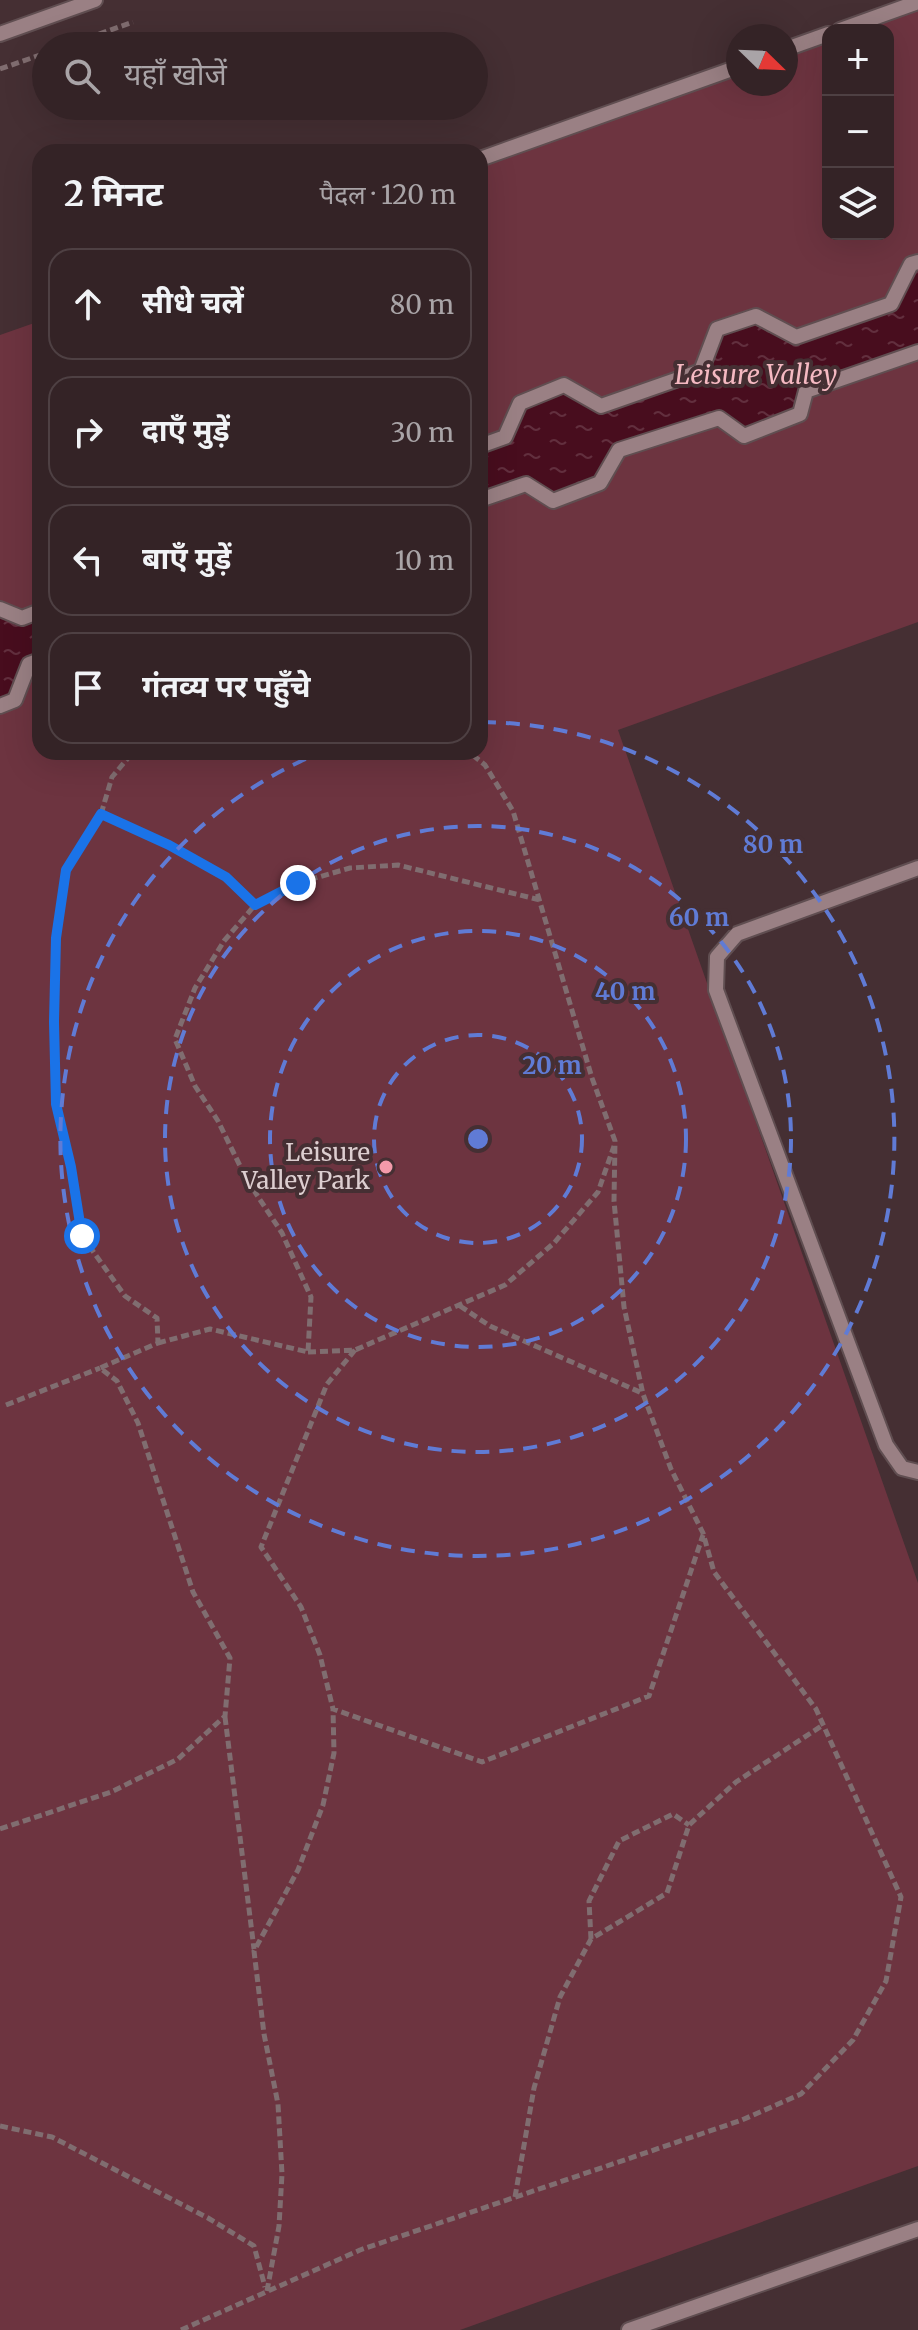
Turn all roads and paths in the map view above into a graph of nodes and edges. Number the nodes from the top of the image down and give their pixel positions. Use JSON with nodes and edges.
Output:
{"nodes":[{"id":1,"x":95,"y":0,"type":"edge"},
{"id":2,"x":918,"y":2,"type":"edge"},
{"id":3,"x":53,"y":7,"type":"edge"},
{"id":4,"x":133,"y":22,"type":"dead end"},
{"id":5,"x":857,"y":24,"type":"edge"},
{"id":6,"x":105,"y":32,"type":"edge"},
{"id":7,"x":0,"y":34,"type":"edge"},
{"id":8,"x":822,"y":36,"type":"edge"},
{"id":9,"x":798,"y":45,"type":"edge"},
{"id":10,"x":32,"y":58,"type":"edge"},
{"id":11,"x":0,"y":69,"type":"edge"},
{"id":12,"x":726,"y":71,"type":"edge"},
{"id":13,"x":488,"y":156,"type":"edge"},
{"id":14,"x":918,"y":262,"type":"edge"},
{"id":15,"x":918,"y":352,"type":"edge"},
{"id":16,"x":488,"y":443,"type":"edge"},
{"id":17,"x":488,"y":497,"type":"edge"},
{"id":18,"x":0,"y":609,"type":"edge"},
{"id":19,"x":32,"y":614,"type":"edge"},
{"id":20,"x":32,"y":663,"type":"edge"},
{"id":21,"x":0,"y":706,"type":"edge"},
{"id":22,"x":126,"y":760,"type":"edge"},
{"id":23,"x":479,"y":760,"type":"edge"},
{"id":24,"x":101,"y":814,"type":"junction"},
{"id":25,"x":918,"y":868,"type":"edge"},
{"id":26,"x":540,"y":900,"type":"junction"},
{"id":27,"x":255,"y":905,"type":"junction"},
{"id":28,"x":615,"y":1141,"type":"junction"},
{"id":29,"x":460,"y":1305,"type":"junction"},
{"id":30,"x":158,"y":1343,"type":"junction"},
{"id":31,"x":355,"y":1350,"type":"junction"},
{"id":32,"x":308,"y":1352,"type":"junction"},
{"id":33,"x":100,"y":1368,"type":"junction"},
{"id":34,"x":643,"y":1394,"type":"junction"},
{"id":35,"x":6,"y":1405,"type":"dead end"},
{"id":36,"x":918,"y":1472,"type":"edge"},
{"id":37,"x":703,"y":1533,"type":"junction"},
{"id":38,"x":333,"y":1709,"type":"junction"},
{"id":39,"x":225,"y":1716,"type":"junction"},
{"id":40,"x":823,"y":1725,"type":"junction"},
{"id":41,"x":689,"y":1825,"type":"junction"},
{"id":42,"x":0,"y":1829,"type":"edge"},
{"id":43,"x":591,"y":1939,"type":"junction"},
{"id":44,"x":254,"y":1951,"type":"junction"},
{"id":45,"x":0,"y":2126,"type":"edge"},
{"id":46,"x":515,"y":2197,"type":"junction"},
{"id":47,"x":918,"y":2229,"type":"edge"},
{"id":48,"x":267,"y":2292,"type":"junction"},
{"id":49,"x":181,"y":2330,"type":"edge"},
{"id":50,"x":629,"y":2330,"type":"edge"}],
"edges":[{"from":1,"to":3,"type":"street"},
{"from":2,"to":5,"type":"street"},
{"from":3,"to":7,"type":"street"},
{"from":4,"to":6,"type":"path"},
{"from":8,"to":9,"type":"street"},
{"from":10,"to":11,"type":"path"},
{"from":12,"to":13,"type":"street"},
{"from":14,"to":16,"type":"street"},
{"from":15,"to":17,"type":"street"},
{"from":18,"to":19,"type":"street"},
{"from":20,"to":21,"type":"street"},
{"from":22,"to":24,"type":"path"},
{"from":23,"to":26,"type":"path"},
{"from":24,"to":27,"type":"path"},
{"from":24,"to":30,"type":"path"},
{"from":25,"to":36,"type":"street"},
{"from":26,"to":27,"type":"path"},
{"from":26,"to":28,"type":"path"},
{"from":27,"to":32,"type":"path"},
{"from":28,"to":29,"type":"path"},
{"from":28,"to":34,"type":"path"},
{"from":29,"to":31,"type":"path"},
{"from":29,"to":34,"type":"path"},
{"from":30,"to":32,"type":"path"},
{"from":30,"to":33,"type":"path"},
{"from":31,"to":32,"type":"path"},
{"from":31,"to":38,"type":"path"},
{"from":33,"to":35,"type":"path"},
{"from":33,"to":39,"type":"path"},
{"from":34,"to":37,"type":"path"},
{"from":37,"to":38,"type":"path"},
{"from":37,"to":40,"type":"path"},
{"from":38,"to":44,"type":"path"},
{"from":39,"to":42,"type":"path"},
{"from":39,"to":44,"type":"path"},
{"from":40,"to":41,"type":"path"},
{"from":40,"to":46,"type":"path"},
{"from":41,"to":43,"type":"path"},
{"from":41,"to":43,"type":"path"},
{"from":43,"to":46,"type":"path"},
{"from":44,"to":48,"type":"path"},
{"from":45,"to":48,"type":"path"},
{"from":46,"to":48,"type":"path"},
{"from":47,"to":50,"type":"street"},
{"from":48,"to":49,"type":"path"}]}
